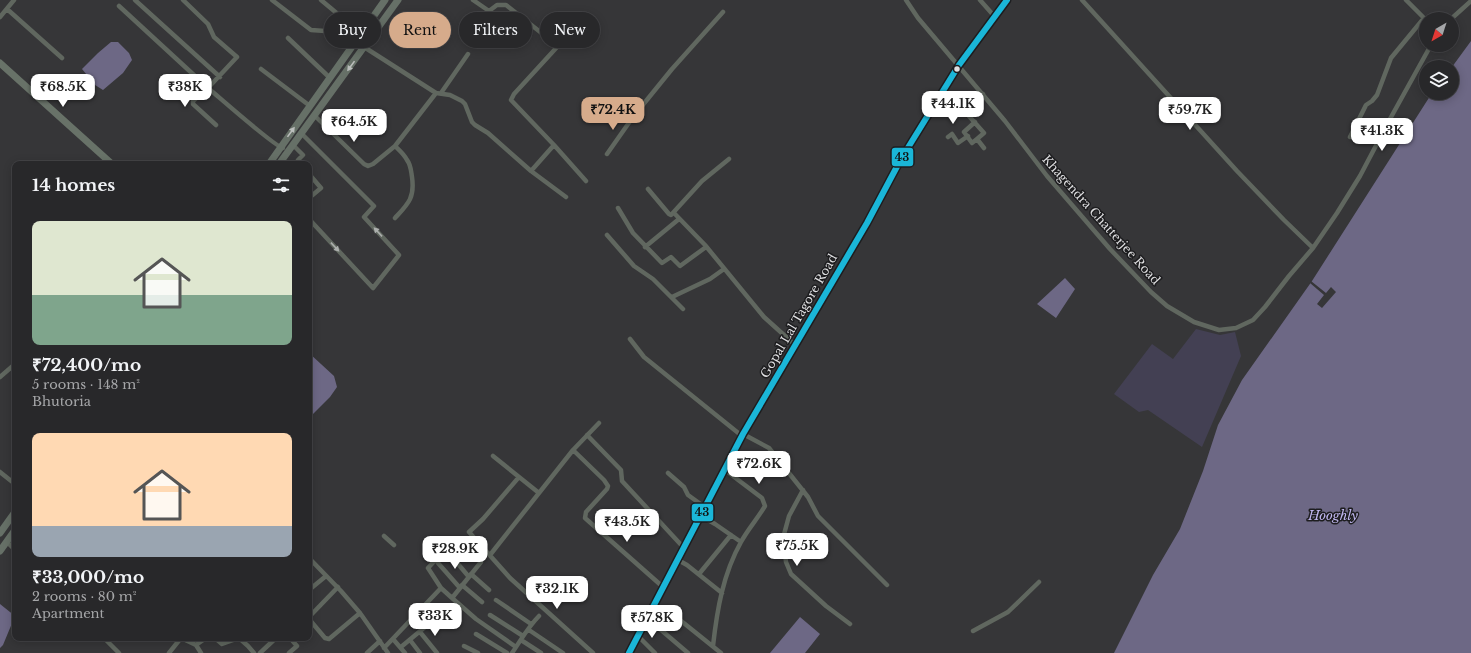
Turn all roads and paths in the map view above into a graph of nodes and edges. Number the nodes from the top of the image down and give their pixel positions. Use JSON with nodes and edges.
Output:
{"nodes":[{"id":1,"x":14,"y":0,"type":"edge"},
{"id":2,"x":135,"y":0,"type":"edge"},
{"id":3,"x":183,"y":0,"type":"edge"},
{"id":4,"x":272,"y":0,"type":"edge"},
{"id":5,"x":321,"y":0,"type":"edge"},
{"id":6,"x":385,"y":0,"type":"edge"},
{"id":7,"x":398,"y":0,"type":"edge"},
{"id":8,"x":473,"y":0,"type":"edge"},
{"id":9,"x":906,"y":0,"type":"edge"},
{"id":10,"x":980,"y":0,"type":"edge"},
{"id":11,"x":1007,"y":0,"type":"edge"},
{"id":12,"x":1082,"y":0,"type":"edge"},
{"id":13,"x":1406,"y":0,"type":"edge"},
{"id":14,"x":1471,"y":1,"type":"edge"},
{"id":15,"x":119,"y":6,"type":"dead end"},
{"id":16,"x":7,"y":8,"type":"junction"},
{"id":17,"x":335,"y":12,"type":"edge"},
{"id":18,"x":377,"y":12,"type":"edge"},
{"id":19,"x":723,"y":12,"type":"dead end"},
{"id":20,"x":1459,"y":12,"type":"edge"},
{"id":21,"x":1419,"y":13,"type":"edge"},
{"id":22,"x":0,"y":17,"type":"edge"},
{"id":23,"x":995,"y":17,"type":"junction"},
{"id":24,"x":381,"y":24,"type":"edge"},
{"id":25,"x":1419,"y":26,"type":"edge"},
{"id":26,"x":324,"y":31,"type":"edge"},
{"id":27,"x":288,"y":38,"type":"dead end"},
{"id":28,"x":351,"y":48,"type":"edge"},
{"id":29,"x":363,"y":48,"type":"edge"},
{"id":30,"x":366,"y":48,"type":"edge"},
{"id":31,"x":1427,"y":52,"type":"edge"},
{"id":32,"x":468,"y":54,"type":"dead end"},
{"id":33,"x":62,"y":58,"type":"dead end"},
{"id":34,"x":0,"y":63,"type":"edge"},
{"id":35,"x":959,"y":65,"type":"junction"},
{"id":36,"x":261,"y":69,"type":"dead end"},
{"id":37,"x":220,"y":77,"type":"junction"},
{"id":38,"x":330,"y":78,"type":"junction"},
{"id":39,"x":208,"y":88,"type":"junction"},
{"id":40,"x":439,"y":93,"type":"junction"},
{"id":41,"x":983,"y":94,"type":"junction"},
{"id":42,"x":614,"y":101,"type":"dead end"},
{"id":43,"x":310,"y":106,"type":"junction"},
{"id":44,"x":314,"y":116,"type":"junction"},
{"id":45,"x":633,"y":117,"type":"junction"},
{"id":46,"x":975,"y":122,"type":"junction"},
{"id":47,"x":216,"y":125,"type":"dead end"},
{"id":48,"x":301,"y":133,"type":"junction"},
{"id":49,"x":968,"y":136,"type":"junction"},
{"id":50,"x":948,"y":137,"type":"dead end"},
{"id":51,"x":1350,"y":137,"type":"dead end"},
{"id":52,"x":977,"y":139,"type":"junction"},
{"id":53,"x":554,"y":145,"type":"junction"},
{"id":54,"x":395,"y":146,"type":"junction"},
{"id":55,"x":291,"y":147,"type":"junction"},
{"id":56,"x":280,"y":148,"type":"junction"},
{"id":57,"x":984,"y":148,"type":"dead end"},
{"id":58,"x":607,"y":154,"type":"dead end"},
{"id":59,"x":729,"y":159,"type":"dead end"},
{"id":60,"x":109,"y":161,"type":"edge"},
{"id":61,"x":271,"y":161,"type":"edge"},
{"id":62,"x":281,"y":161,"type":"edge"},
{"id":63,"x":299,"y":161,"type":"edge"},
{"id":64,"x":530,"y":171,"type":"junction"},
{"id":65,"x":312,"y":178,"type":"edge"},
{"id":66,"x":586,"y":181,"type":"dead end"},
{"id":67,"x":648,"y":189,"type":"dead end"},
{"id":68,"x":312,"y":196,"type":"edge"},
{"id":69,"x":566,"y":197,"type":"dead end"},
{"id":70,"x":618,"y":208,"type":"dead end"},
{"id":71,"x":674,"y":213,"type":"junction"},
{"id":72,"x":395,"y":218,"type":"dead end"},
{"id":73,"x":679,"y":219,"type":"junction"},
{"id":74,"x":312,"y":222,"type":"edge"},
{"id":75,"x":607,"y":235,"type":"dead end"},
{"id":76,"x":645,"y":246,"type":"junction"},
{"id":77,"x":706,"y":247,"type":"junction"},
{"id":78,"x":1313,"y":248,"type":"junction"},
{"id":79,"x":724,"y":269,"type":"junction"},
{"id":80,"x":672,"y":297,"type":"junction"},
{"id":81,"x":683,"y":309,"type":"dead end"},
{"id":82,"x":630,"y":339,"type":"dead end"},
{"id":83,"x":795,"y":345,"type":"junction"},
{"id":84,"x":12,"y":367,"type":"edge"},
{"id":85,"x":0,"y":377,"type":"edge"},
{"id":86,"x":599,"y":422,"type":"dead end"},
{"id":87,"x":587,"y":435,"type":"junction"},
{"id":88,"x":743,"y":435,"type":"junction"},
{"id":89,"x":573,"y":450,"type":"junction"},
{"id":90,"x":493,"y":456,"type":"dead end"},
{"id":91,"x":725,"y":470,"type":"junction"},
{"id":92,"x":0,"y":472,"type":"edge"},
{"id":93,"x":668,"y":474,"type":"dead end"},
{"id":94,"x":519,"y":477,"type":"junction"},
{"id":95,"x":12,"y":482,"type":"edge"},
{"id":96,"x":803,"y":490,"type":"junction"},
{"id":97,"x":539,"y":493,"type":"junction"},
{"id":98,"x":706,"y":508,"type":"junction"},
{"id":99,"x":12,"y":516,"type":"edge"},
{"id":100,"x":701,"y":516,"type":"junction"},
{"id":101,"x":1,"y":530,"type":"edge"},
{"id":102,"x":12,"y":534,"type":"edge"},
{"id":103,"x":731,"y":535,"type":"junction"},
{"id":104,"x":384,"y":536,"type":"dead end"},
{"id":105,"x":453,"y":541,"type":"dead end"},
{"id":106,"x":7,"y":542,"type":"junction"},
{"id":107,"x":741,"y":542,"type":"junction"},
{"id":108,"x":394,"y":545,"type":"dead end"},
{"id":109,"x":12,"y":547,"type":"edge"},
{"id":110,"x":684,"y":548,"type":"junction"},
{"id":111,"x":0,"y":551,"type":"edge"},
{"id":112,"x":448,"y":552,"type":"dead end"},
{"id":113,"x":490,"y":554,"type":"junction"},
{"id":114,"x":678,"y":560,"type":"junction"},
{"id":115,"x":312,"y":561,"type":"edge"},
{"id":116,"x":481,"y":562,"type":"dead end"},
{"id":117,"x":438,"y":563,"type":"dead end"},
{"id":118,"x":699,"y":574,"type":"junction"},
{"id":119,"x":470,"y":575,"type":"junction"},
{"id":120,"x":326,"y":576,"type":"junction"},
{"id":121,"x":1039,"y":582,"type":"dead end"},
{"id":122,"x":887,"y":585,"type":"dead end"},
{"id":123,"x":338,"y":587,"type":"junction"},
{"id":124,"x":461,"y":587,"type":"junction"},
{"id":125,"x":664,"y":587,"type":"junction"},
{"id":126,"x":312,"y":588,"type":"edge"},
{"id":127,"x":441,"y":588,"type":"junction"},
{"id":128,"x":489,"y":590,"type":"dead end"},
{"id":129,"x":722,"y":593,"type":"junction"},
{"id":130,"x":452,"y":598,"type":"junction"},
{"id":131,"x":496,"y":600,"type":"dead end"},
{"id":132,"x":482,"y":602,"type":"dead end"},
{"id":133,"x":654,"y":606,"type":"junction"},
{"id":134,"x":360,"y":613,"type":"junction"},
{"id":135,"x":312,"y":614,"type":"edge"},
{"id":136,"x":490,"y":615,"type":"dead end"},
{"id":137,"x":539,"y":616,"type":"dead end"},
{"id":138,"x":647,"y":618,"type":"junction"},
{"id":139,"x":312,"y":623,"type":"edge"},
{"id":140,"x":531,"y":624,"type":"junction"},
{"id":141,"x":850,"y":624,"type":"dead end"},
{"id":142,"x":425,"y":627,"type":"dead end"},
{"id":143,"x":529,"y":630,"type":"junction"},
{"id":144,"x":420,"y":632,"type":"junction"},
{"id":145,"x":973,"y":632,"type":"dead end"},
{"id":146,"x":476,"y":634,"type":"dead end"},
{"id":147,"x":638,"y":636,"type":"junction"},
{"id":148,"x":522,"y":638,"type":"junction"},
{"id":149,"x":393,"y":639,"type":"junction"},
{"id":150,"x":410,"y":640,"type":"junction"},
{"id":151,"x":107,"y":641,"type":"edge"},
{"id":152,"x":179,"y":641,"type":"edge"},
{"id":153,"x":187,"y":641,"type":"edge"},
{"id":154,"x":202,"y":641,"type":"edge"},
{"id":155,"x":218,"y":641,"type":"edge"},
{"id":156,"x":230,"y":641,"type":"edge"},
{"id":157,"x":242,"y":641,"type":"edge"},
{"id":158,"x":273,"y":641,"type":"edge"},
{"id":159,"x":293,"y":641,"type":"edge"},
{"id":160,"x":380,"y":641,"type":"junction"},
{"id":161,"x":196,"y":645,"type":"junction"},
{"id":162,"x":464,"y":646,"type":"dead end"},
{"id":163,"x":713,"y":646,"type":"junction"},
{"id":164,"x":401,"y":647,"type":"junction"},
{"id":165,"x":516,"y":647,"type":"junction"},
{"id":166,"x":384,"y":648,"type":"junction"},
{"id":167,"x":119,"y":653,"type":"edge"},
{"id":168,"x":169,"y":653,"type":"edge"},
{"id":169,"x":201,"y":653,"type":"edge"},
{"id":170,"x":254,"y":653,"type":"edge"},
{"id":171,"x":260,"y":653,"type":"edge"},
{"id":172,"x":289,"y":653,"type":"edge"},
{"id":173,"x":367,"y":653,"type":"edge"},
{"id":174,"x":388,"y":653,"type":"edge"},
{"id":175,"x":405,"y":653,"type":"edge"},
{"id":176,"x":420,"y":653,"type":"edge"},
{"id":177,"x":437,"y":653,"type":"edge"},
{"id":178,"x":478,"y":653,"type":"edge"},
{"id":179,"x":507,"y":653,"type":"edge"},
{"id":180,"x":513,"y":653,"type":"edge"},
{"id":181,"x":541,"y":653,"type":"edge"},
{"id":182,"x":563,"y":653,"type":"edge"},
{"id":183,"x":593,"y":653,"type":"edge"},
{"id":184,"x":629,"y":653,"type":"edge"},
{"id":185,"x":655,"y":653,"type":"edge"},
{"id":186,"x":688,"y":653,"type":"edge"},
{"id":187,"x":721,"y":653,"type":"edge"}],
"edges":[{"from":1,"to":16,"type":"street"},
{"from":2,"to":37,"type":"street"},
{"from":3,"to":37,"type":"street"},
{"from":4,"to":26,"type":"street"},
{"from":5,"to":17,"type":"street"},
{"from":6,"to":18,"type":"main road"},
{"from":7,"to":24,"type":"main road"},
{"from":8,"to":53,"type":"street"},
{"from":9,"to":35,"type":"street","name":"Khagendra Chatterjee Road"},
{"from":10,"to":23,"type":"street"},
{"from":11,"to":23,"type":"street","name":"Gopal Lal Tagore Road"},
{"from":12,"to":78,"type":"street"},
{"from":13,"to":21,"type":"street"},
{"from":14,"to":20,"type":"street"},
{"from":15,"to":39,"type":"street"},
{"from":16,"to":22,"type":"street"},
{"from":16,"to":33,"type":"street"},
{"from":19,"to":45,"type":"street"},
{"from":23,"to":35,"type":"street","name":"Gopal Lal Tagore Road"},
{"from":25,"to":51,"type":"street"},
{"from":27,"to":38,"type":"street"},
{"from":28,"to":38,"type":"main road"},
{"from":29,"to":44,"type":"main road","one_way":true},
{"from":30,"to":40,"type":"street"},
{"from":31,"to":78,"type":"street","name":"Khagendra Chatterjee Road"},
{"from":32,"to":40,"type":"street"},
{"from":34,"to":60,"type":"street"},
{"from":35,"to":41,"type":"street","name":"Khagendra Chatterjee Road"},
{"from":35,"to":83,"type":"street","name":"Gopal Lal Tagore Road"},
{"from":36,"to":43,"type":"street"},
{"from":37,"to":39,"type":"street"},
{"from":38,"to":43,"type":"main road"},
{"from":39,"to":47,"type":"street"},
{"from":39,"to":56,"type":"street"},
{"from":40,"to":54,"type":"street"},
{"from":40,"to":64,"type":"street"},
{"from":41,"to":46,"type":"street"},
{"from":41,"to":78,"type":"street","name":"Khagendra Chatterjee Road"},
{"from":42,"to":45,"type":"street"},
{"from":56,"to":43,"type":"main road","one_way":true},
{"from":44,"to":48,"type":"main road"},
{"from":44,"to":54,"type":"street"},
{"from":45,"to":58,"type":"street"},
{"from":46,"to":49,"type":"street"},
{"from":46,"to":52,"type":"street"},
{"from":48,"to":55,"type":"main road"},
{"from":74,"to":48,"type":"street","one_way":true},
{"from":49,"to":50,"type":"street"},
{"from":49,"to":52,"type":"street"},
{"from":52,"to":57,"type":"street"},
{"from":53,"to":64,"type":"street"},
{"from":53,"to":66,"type":"street"},
{"from":54,"to":72,"type":"street"},
{"from":55,"to":56,"type":"street"},
{"from":55,"to":62,"type":"main road"},
{"from":55,"to":63,"type":"street"},
{"from":56,"to":61,"type":"main road"},
{"from":59,"to":71,"type":"street"},
{"from":64,"to":69,"type":"street"},
{"from":65,"to":68,"type":"street"},
{"from":67,"to":71,"type":"street"},
{"from":70,"to":76,"type":"street"},
{"from":71,"to":73,"type":"street"},
{"from":73,"to":76,"type":"street"},
{"from":73,"to":77,"type":"street"},
{"from":75,"to":80,"type":"street"},
{"from":76,"to":77,"type":"street"},
{"from":77,"to":79,"type":"street"},
{"from":79,"to":80,"type":"street"},
{"from":79,"to":83,"type":"street"},
{"from":80,"to":81,"type":"street"},
{"from":82,"to":88,"type":"street"},
{"from":83,"to":88,"type":"street","name":"Gopal Lal Tagore Road"},
{"from":84,"to":85,"type":"street"},
{"from":86,"to":87,"type":"street"},
{"from":87,"to":89,"type":"street"},
{"from":87,"to":110,"type":"street"},
{"from":88,"to":91,"type":"street","name":"Gopal Lal Tagore Road"},
{"from":88,"to":96,"type":"street"},
{"from":89,"to":97,"type":"street"},
{"from":89,"to":125,"type":"street"},
{"from":90,"to":94,"type":"street"},
{"from":91,"to":98,"type":"street","name":"Gopal Lal Tagore Road"},
{"from":91,"to":107,"type":"street"},
{"from":92,"to":95,"type":"street"},
{"from":93,"to":98,"type":"street"},
{"from":94,"to":97,"type":"street"},
{"from":94,"to":113,"type":"street"},
{"from":96,"to":122,"type":"street"},
{"from":96,"to":141,"type":"street"},
{"from":97,"to":113,"type":"street"},
{"from":98,"to":100,"type":"street","name":"Gopal Lal Tagore Road"},
{"from":99,"to":101,"type":"main road"},
{"from":100,"to":103,"type":"street"},
{"from":100,"to":110,"type":"street","name":"Gopal Lal Tagore Road"},
{"from":102,"to":106,"type":"main road"},
{"from":103,"to":107,"type":"street"},
{"from":103,"to":118,"type":"street"},
{"from":104,"to":108,"type":"street"},
{"from":105,"to":127,"type":"street"},
{"from":106,"to":109,"type":"street"},
{"from":106,"to":111,"type":"main road"},
{"from":107,"to":129,"type":"street"},
{"from":110,"to":114,"type":"street","name":"Gopal Lal Tagore Road"},
{"from":112,"to":119,"type":"street"},
{"from":113,"to":183,"type":"street"},
{"from":114,"to":118,"type":"street"},
{"from":114,"to":125,"type":"street","name":"Gopal Lal Tagore Road"},
{"from":115,"to":120,"type":"street"},
{"from":116,"to":119,"type":"street"},
{"from":117,"to":124,"type":"street"},
{"from":118,"to":129,"type":"street"},
{"from":119,"to":124,"type":"street"},
{"from":119,"to":128,"type":"street"},
{"from":120,"to":123,"type":"street"},
{"from":120,"to":126,"type":"street"},
{"from":121,"to":145,"type":"street"},
{"from":123,"to":134,"type":"street"},
{"from":123,"to":135,"type":"street"},
{"from":124,"to":130,"type":"street"},
{"from":124,"to":132,"type":"street"},
{"from":125,"to":133,"type":"street","name":"Gopal Lal Tagore Road"},
{"from":127,"to":130,"type":"street"},
{"from":127,"to":149,"type":"street"},
{"from":129,"to":163,"type":"street"},
{"from":130,"to":165,"type":"street"},
{"from":131,"to":140,"type":"street"},
{"from":133,"to":138,"type":"street","name":"Gopal Lal Tagore Road"},
{"from":133,"to":163,"type":"street"},
{"from":134,"to":139,"type":"street"},
{"from":134,"to":160,"type":"street"},
{"from":136,"to":148,"type":"street"},
{"from":137,"to":140,"type":"street"},
{"from":138,"to":147,"type":"street","name":"Gopal Lal Tagore Road"},
{"from":138,"to":186,"type":"street"},
{"from":140,"to":143,"type":"street"},
{"from":142,"to":144,"type":"street"},
{"from":143,"to":148,"type":"street"},
{"from":143,"to":182,"type":"street"},
{"from":144,"to":150,"type":"street"},
{"from":144,"to":177,"type":"street"},
{"from":146,"to":179,"type":"street"},
{"from":147,"to":184,"type":"street","name":"Gopal Lal Tagore Road"},
{"from":147,"to":185,"type":"street"},
{"from":148,"to":165,"type":"street"},
{"from":148,"to":181,"type":"street"},
{"from":149,"to":164,"type":"street"},
{"from":149,"to":166,"type":"street"},
{"from":150,"to":164,"type":"street"},
{"from":150,"to":176,"type":"street"},
{"from":151,"to":167,"type":"street"},
{"from":152,"to":168,"type":"street"},
{"from":153,"to":161,"type":"street"},
{"from":154,"to":161,"type":"street"},
{"from":155,"to":156,"type":"street"},
{"from":157,"to":170,"type":"street"},
{"from":158,"to":171,"type":"street"},
{"from":159,"to":172,"type":"street"},
{"from":160,"to":166,"type":"street"},
{"from":160,"to":173,"type":"street"},
{"from":161,"to":169,"type":"street"},
{"from":162,"to":178,"type":"street"},
{"from":163,"to":187,"type":"street"},
{"from":164,"to":175,"type":"street"},
{"from":165,"to":180,"type":"street"},
{"from":166,"to":174,"type":"street"}]}
